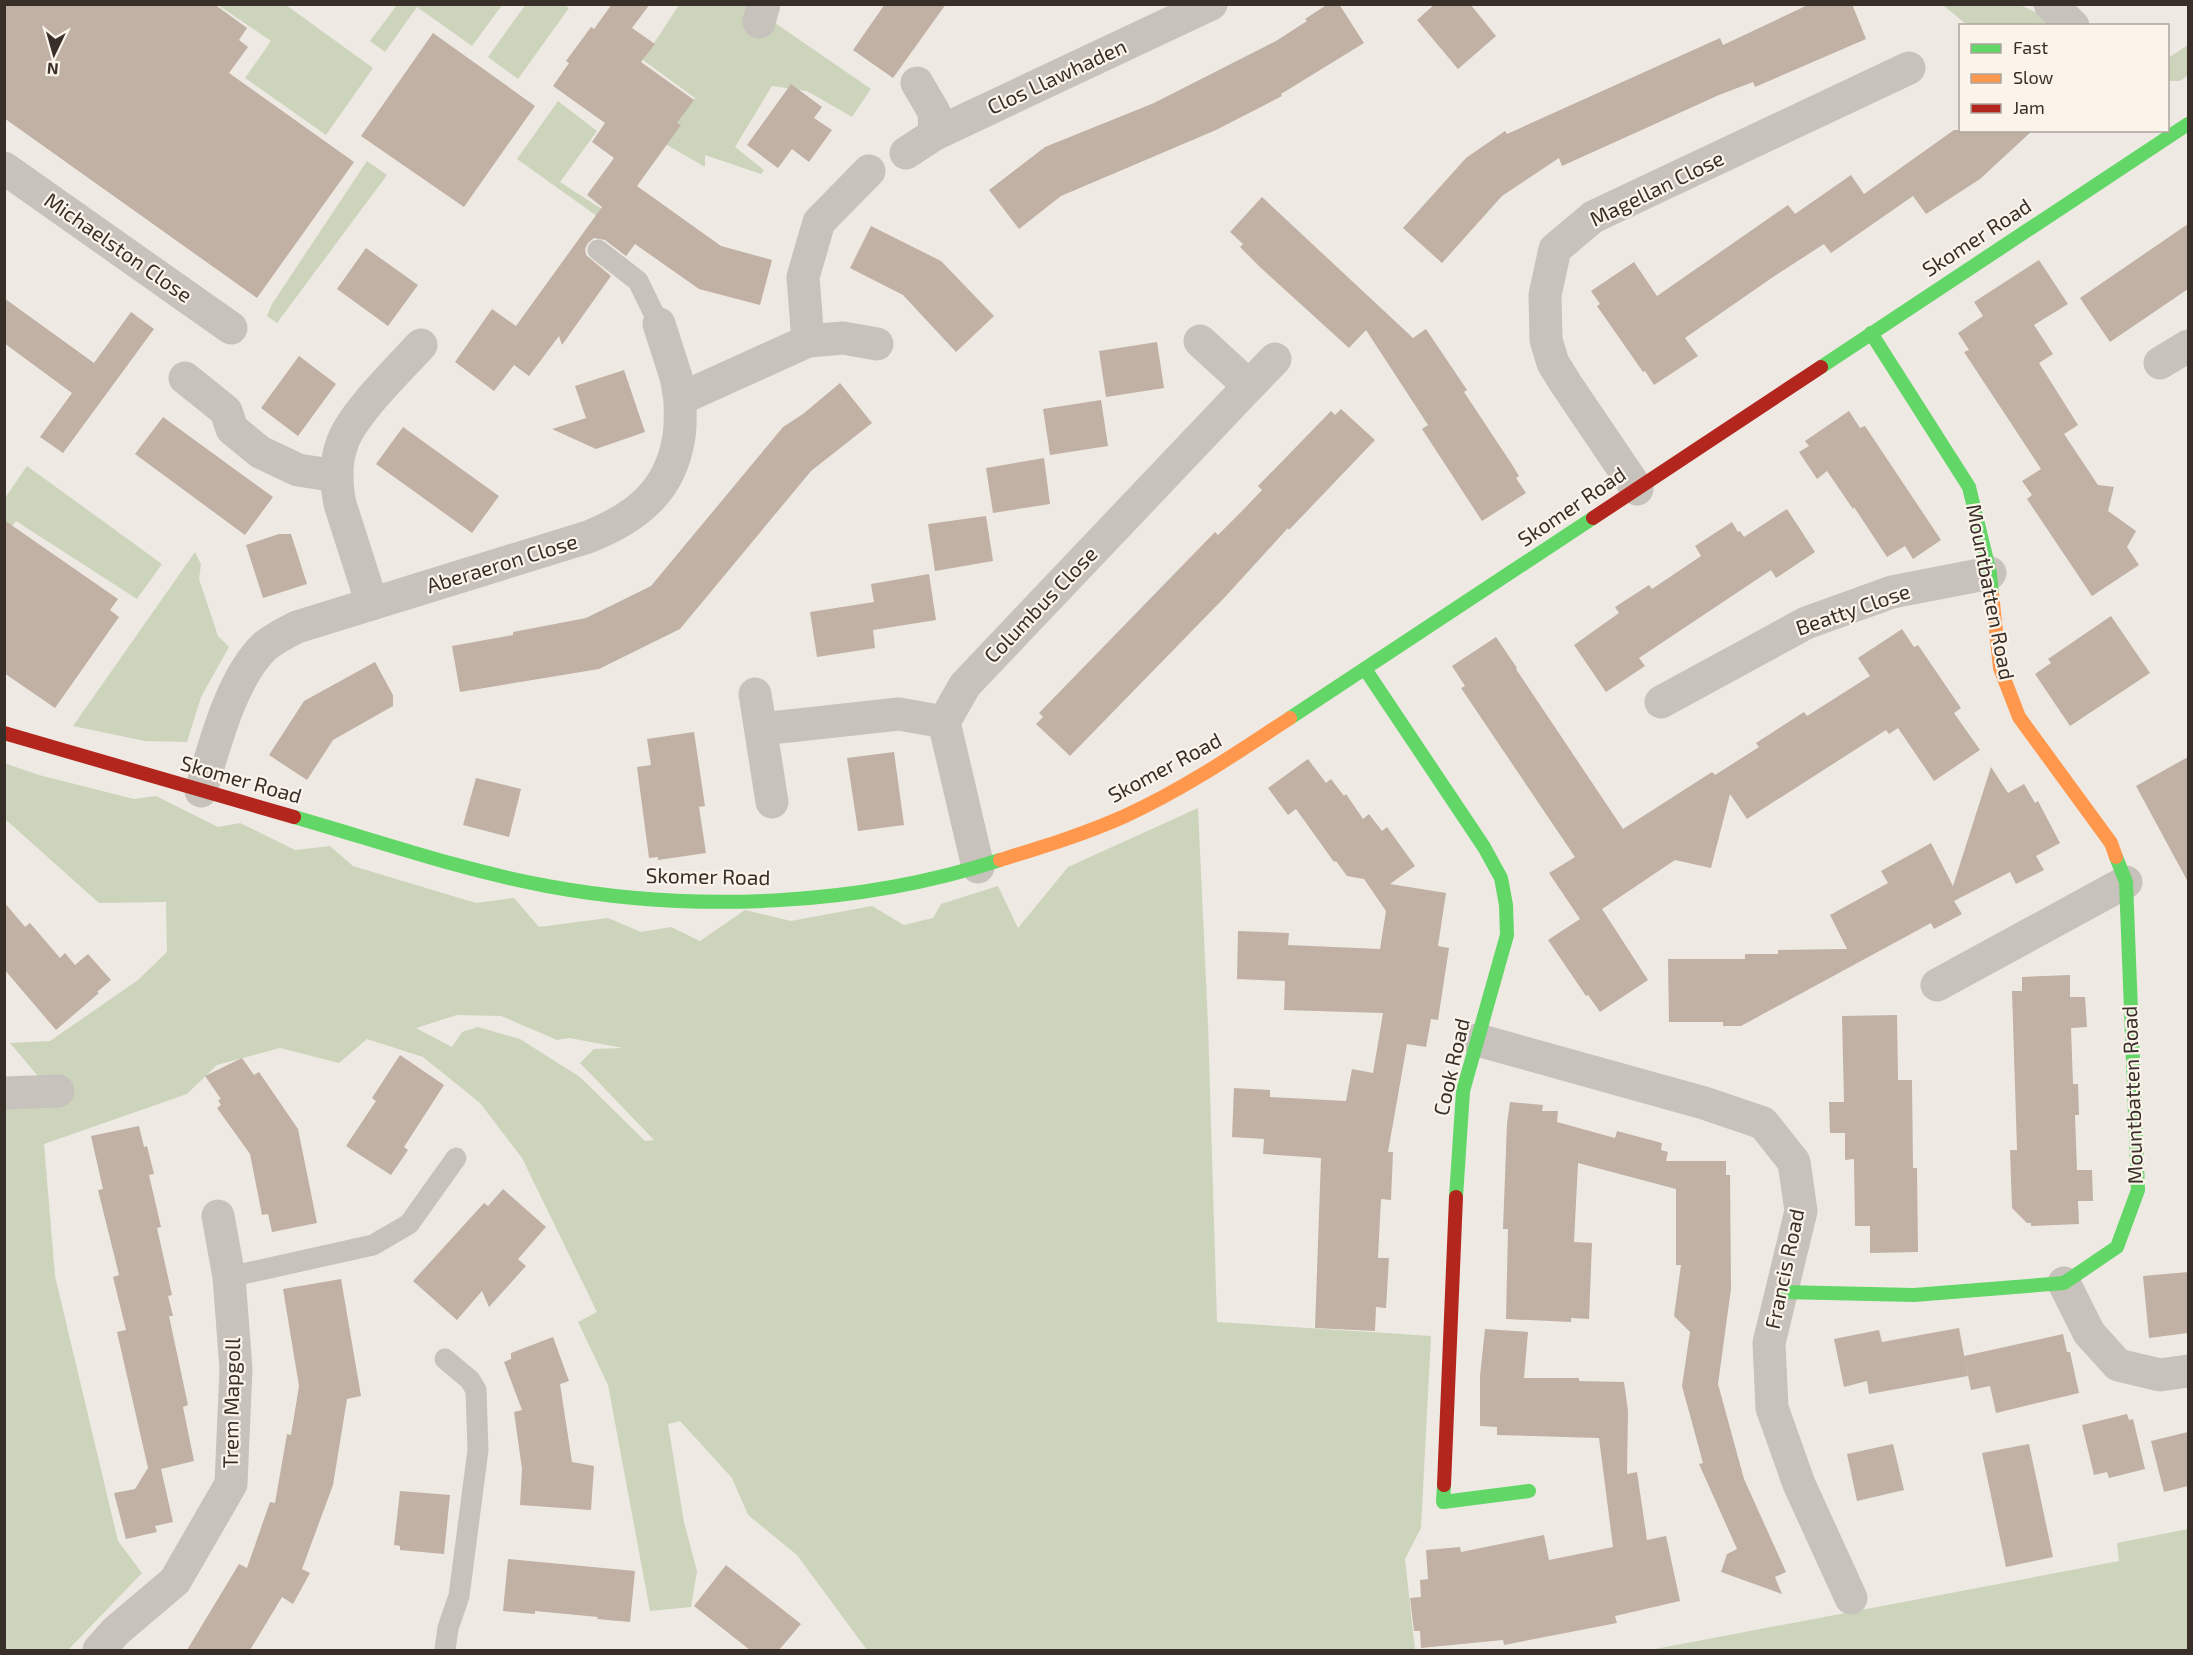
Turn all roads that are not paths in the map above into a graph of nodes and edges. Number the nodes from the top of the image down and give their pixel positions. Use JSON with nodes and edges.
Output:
{"nodes":[{"id":1,"x":1211,"y":4,"type":"edge"},
{"id":2,"x":2050,"y":4,"type":"edge"},
{"id":3,"x":2071,"y":24,"type":"edge"},
{"id":4,"x":1909,"y":68,"type":"dead end"},
{"id":5,"x":917,"y":84,"type":"dead end"},
{"id":6,"x":2188,"y":124,"type":"edge"},
{"id":7,"x":2169,"y":132,"type":"edge"},
{"id":8,"x":935,"y":134,"type":"junction"},
{"id":9,"x":2156,"y":137,"type":"edge"},
{"id":10,"x":906,"y":153,"type":"dead end"},
{"id":11,"x":4,"y":168,"type":"edge"},
{"id":12,"x":869,"y":171,"type":"dead end"},
{"id":13,"x":598,"y":250,"type":"dead end"},
{"id":14,"x":659,"y":324,"type":"joint"},
{"id":15,"x":231,"y":328,"type":"dead end"},
{"id":16,"x":1871,"y":333,"type":"junction"},
{"id":17,"x":808,"y":341,"type":"junction"},
{"id":18,"x":1200,"y":341,"type":"dead end"},
{"id":19,"x":877,"y":344,"type":"dead end"},
{"id":20,"x":421,"y":345,"type":"dead end"},
{"id":21,"x":2188,"y":346,"type":"edge"},
{"id":22,"x":1275,"y":359,"type":"dead end"},
{"id":23,"x":2160,"y":363,"type":"dead end"},
{"id":24,"x":185,"y":378,"type":"dead end"},
{"id":25,"x":1249,"y":386,"type":"junction"},
{"id":26,"x":680,"y":399,"type":"junction"},
{"id":27,"x":337,"y":476,"type":"junction"},
{"id":28,"x":1637,"y":489,"type":"junction"},
{"id":29,"x":1990,"y":573,"type":"junction"},
{"id":30,"x":372,"y":604,"type":"junction"},
{"id":31,"x":1365,"y":669,"type":"junction"},
{"id":32,"x":755,"y":694,"type":"dead end"},
{"id":33,"x":1661,"y":702,"type":"dead end"},
{"id":34,"x":944,"y":722,"type":"junction"},
{"id":35,"x":761,"y":729,"type":"junction"},
{"id":36,"x":4,"y":733,"type":"edge"},
{"id":37,"x":201,"y":791,"type":"junction"},
{"id":38,"x":772,"y":802,"type":"dead end"},
{"id":39,"x":978,"y":867,"type":"junction"},
{"id":40,"x":2126,"y":882,"type":"junction"},
{"id":41,"x":1936,"y":985,"type":"dead end"},
{"id":42,"x":1478,"y":1040,"type":"junction"},
{"id":43,"x":58,"y":1091,"type":"dead end"},
{"id":44,"x":4,"y":1093,"type":"edge"},
{"id":45,"x":456,"y":1158,"type":"dead end"},
{"id":46,"x":218,"y":1216,"type":"dead end"},
{"id":47,"x":229,"y":1276,"type":"junction"},
{"id":48,"x":2064,"y":1283,"type":"junction"},
{"id":49,"x":1782,"y":1292,"type":"junction"},
{"id":50,"x":445,"y":1359,"type":"dead end"},
{"id":51,"x":2188,"y":1371,"type":"edge"},
{"id":52,"x":1529,"y":1491,"type":"dead end"},
{"id":53,"x":1851,"y":1598,"type":"dead end"},
{"id":54,"x":99,"y":1650,"type":"edge"},
{"id":55,"x":445,"y":1650,"type":"edge"}],
"edges":[{"from":1,"to":8,"type":"street","name":"Clos Llawhaden"},
{"from":2,"to":3,"type":"street"},
{"from":4,"to":28,"type":"street","name":"Magellan Close"},
{"from":5,"to":8,"type":"street"},
{"from":6,"to":7,"type":"street","name":"Skomer Road"},
{"from":8,"to":10,"type":"street","name":"Clos Llawhaden"},
{"from":9,"to":16,"type":"street","name":"Skomer Road"},
{"from":11,"to":15,"type":"street","name":"Michaelston Close"},
{"from":12,"to":17,"type":"street"},
{"from":13,"to":14,"type":"lane"},
{"from":14,"to":26,"type":"street","name":"Aberaeron Close"},
{"from":16,"to":28,"type":"street","name":"Skomer Road"},
{"from":16,"to":29,"type":"street","name":"Mountbatten Road"},
{"from":17,"to":19,"type":"street"},
{"from":17,"to":26,"type":"street"},
{"from":18,"to":25,"type":"street"},
{"from":20,"to":27,"type":"street"},
{"from":21,"to":23,"type":"street"},
{"from":22,"to":25,"type":"street","name":"Columbus Close"},
{"from":24,"to":27,"type":"street"},
{"from":25,"to":34,"type":"street","name":"Columbus Close"},
{"from":26,"to":30,"type":"street","name":"Aberaeron Close"},
{"from":27,"to":30,"type":"street"},
{"from":28,"to":31,"type":"street","name":"Skomer Road"},
{"from":29,"to":33,"type":"street","name":"Beatty Close"},
{"from":29,"to":40,"type":"street","name":"Mountbatten Road"},
{"from":30,"to":37,"type":"street","name":"Aberaeron Close"},
{"from":31,"to":39,"type":"street","name":"Skomer Road"},
{"from":31,"to":42,"type":"street","name":"Cook Road"},
{"from":32,"to":35,"type":"street"},
{"from":34,"to":35,"type":"street"},
{"from":34,"to":39,"type":"street"},
{"from":35,"to":38,"type":"street"},
{"from":36,"to":37,"type":"street","name":"Skomer Road"},
{"from":37,"to":39,"type":"street","name":"Skomer Road"},
{"from":40,"to":41,"type":"street"},
{"from":40,"to":48,"type":"street","name":"Mountbatten Road"},
{"from":42,"to":49,"type":"street","name":"Francis Road"},
{"from":42,"to":52,"type":"street","name":"Cook Road"},
{"from":43,"to":44,"type":"street"},
{"from":45,"to":47,"type":"lane"},
{"from":46,"to":47,"type":"street","name":"Trem Mapgoll"},
{"from":47,"to":54,"type":"street","name":"Trem Mapgoll"},
{"from":48,"to":49,"type":"street"},
{"from":48,"to":51,"type":"street"},
{"from":49,"to":53,"type":"street","name":"Francis Road"},
{"from":50,"to":55,"type":"lane"}]}
